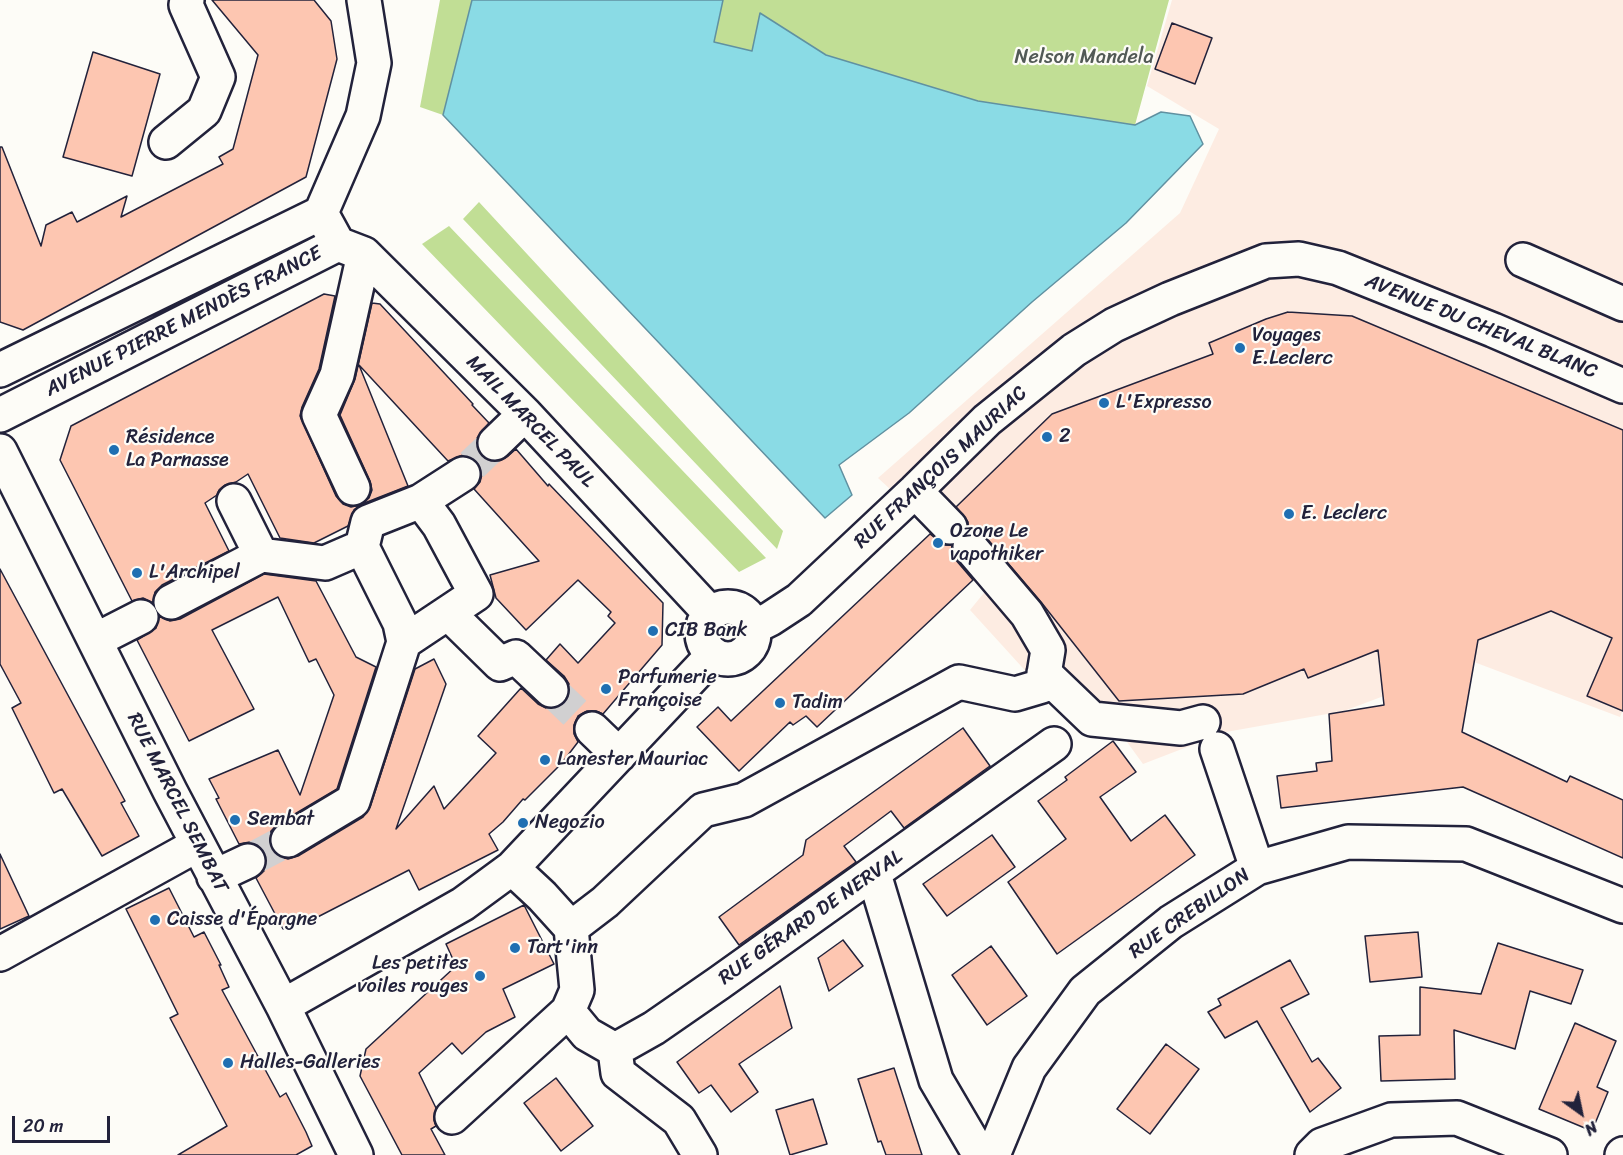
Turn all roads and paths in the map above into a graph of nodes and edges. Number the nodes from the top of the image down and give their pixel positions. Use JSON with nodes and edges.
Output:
{"nodes":[{"id":1,"x":188,"y":0,"type":"edge"},
{"id":2,"x":364,"y":0,"type":"edge"},
{"id":3,"x":166,"y":142,"type":"dead end"},
{"id":4,"x":321,"y":213,"type":"junction"},
{"id":5,"x":351,"y":249,"type":"junction"},
{"id":6,"x":1523,"y":260,"type":"dead end"},
{"id":7,"x":1338,"y":268,"type":"joint"},
{"id":8,"x":1623,"y":304,"type":"edge"},
{"id":9,"x":0,"y":370,"type":"edge"},
{"id":10,"x":1623,"y":386,"type":"edge"},
{"id":11,"x":525,"y":414,"type":"junction"},
{"id":12,"x":0,"y":415,"type":"edge"},
{"id":13,"x":495,"y":443,"type":"tunnel mouth"},
{"id":14,"x":5,"y":470,"type":"edge"},
{"id":15,"x":463,"y":474,"type":"tunnel mouth"},
{"id":16,"x":353,"y":488,"type":"dead end"},
{"id":17,"x":915,"y":491,"type":"junction"},
{"id":18,"x":234,"y":501,"type":"dead end"},
{"id":19,"x":421,"y":501,"type":"junction"},
{"id":20,"x":365,"y":534,"type":"junction"},
{"id":21,"x":261,"y":555,"type":"junction"},
{"id":22,"x":171,"y":602,"type":"dead end"},
{"id":23,"x":448,"y":613,"type":"junction"},
{"id":24,"x":711,"y":614,"type":"junction"},
{"id":25,"x":141,"y":617,"type":"dead end"},
{"id":26,"x":754,"y":627,"type":"junction"},
{"id":27,"x":96,"y":640,"type":"junction"},
{"id":28,"x":404,"y":642,"type":"junction"},
{"id":29,"x":713,"y":655,"type":"junction"},
{"id":30,"x":1044,"y":673,"type":"junction"},
{"id":31,"x":551,"y":690,"type":"tunnel mouth"},
{"id":32,"x":592,"y":729,"type":"tunnel mouth"},
{"id":33,"x":1054,"y":744,"type":"dead end"},
{"id":34,"x":619,"y":755,"type":"junction"},
{"id":35,"x":288,"y":840,"type":"tunnel mouth"},
{"id":36,"x":197,"y":845,"type":"junction"},
{"id":37,"x":248,"y":861,"type":"tunnel mouth"},
{"id":38,"x":512,"y":868,"type":"junction"},
{"id":39,"x":1257,"y":868,"type":"junction"},
{"id":40,"x":873,"y":874,"type":"junction"},
{"id":41,"x":214,"y":878,"type":"junction"},
{"id":42,"x":1623,"y":906,"type":"edge"},
{"id":43,"x":572,"y":928,"type":"junction"},
{"id":44,"x":0,"y":954,"type":"edge"},
{"id":45,"x":282,"y":1006,"type":"junction"},
{"id":46,"x":568,"y":1011,"type":"junction"},
{"id":47,"x":615,"y":1050,"type":"junction"},
{"id":48,"x":452,"y":1118,"type":"dead end"},
{"id":49,"x":356,"y":1155,"type":"edge"},
{"id":50,"x":700,"y":1155,"type":"edge"},
{"id":51,"x":980,"y":1155,"type":"edge"},
{"id":52,"x":993,"y":1155,"type":"edge"},
{"id":53,"x":1312,"y":1155,"type":"edge"},
{"id":54,"x":1550,"y":1155,"type":"edge"}],
"edges":[{"from":1,"to":3,"type":"street"},
{"from":2,"to":4,"type":"street"},
{"from":4,"to":5,"type":"street","name":"AVENUE PIERRE MENDÈS FRANCE"},
{"from":4,"to":9,"type":"street","name":"AVENUE PIERRE MENDÈS FRANCE"},
{"from":5,"to":11,"type":"street","name":"MAIL MARCEL PAUL"},
{"from":5,"to":12,"type":"street","name":"AVENUE PIERRE MENDÈS FRANCE"},
{"from":5,"to":16,"type":"street"},
{"from":6,"to":8,"type":"street"},
{"from":7,"to":10,"type":"street","name":"AVENUE DU CHEVAL BLANC"},
{"from":7,"to":17,"type":"street","name":"RUE FRANÇOIS MAURIAC"},
{"from":11,"to":13,"type":"street"},
{"from":11,"to":24,"type":"street","name":"MAIL MARCEL PAUL"},
{"from":14,"to":27,"type":"street","name":"RUE MARCEL SEMBAT"},
{"from":15,"to":19,"type":"street"},
{"from":17,"to":26,"type":"street","name":"RUE FRANÇOIS MAURIAC"},
{"from":17,"to":30,"type":"street"},
{"from":18,"to":21,"type":"street"},
{"from":19,"to":20,"type":"street"},
{"from":19,"to":23,"type":"street"},
{"from":20,"to":21,"type":"street"},
{"from":20,"to":28,"type":"street"},
{"from":21,"to":22,"type":"street"},
{"from":23,"to":28,"type":"street"},
{"from":23,"to":31,"type":"street"},
{"from":24,"to":26,"type":"street"},
{"from":24,"to":29,"type":"street"},
{"from":25,"to":27,"type":"street"},
{"from":26,"to":29,"type":"street"},
{"from":27,"to":36,"type":"street","name":"RUE MARCEL SEMBAT"},
{"from":28,"to":35,"type":"street"},
{"from":29,"to":34,"type":"street"},
{"from":30,"to":39,"type":"street"},
{"from":30,"to":43,"type":"street"},
{"from":32,"to":34,"type":"street"},
{"from":33,"to":40,"type":"street","name":"RUE GÉRARD DE NERVAL"},
{"from":34,"to":38,"type":"street"},
{"from":36,"to":41,"type":"street","name":"RUE MARCEL SEMBAT"},
{"from":36,"to":44,"type":"street"},
{"from":37,"to":41,"type":"street"},
{"from":38,"to":43,"type":"street"},
{"from":38,"to":45,"type":"street"},
{"from":39,"to":42,"type":"street","name":"RUE CREBILLON"},
{"from":39,"to":52,"type":"street","name":"RUE CREBILLON"},
{"from":40,"to":47,"type":"street","name":"RUE GÉRARD DE NERVAL"},
{"from":40,"to":51,"type":"street"},
{"from":41,"to":45,"type":"street","name":"RUE MARCEL SEMBAT"},
{"from":43,"to":46,"type":"street"},
{"from":45,"to":49,"type":"street","name":"RUE MARCEL SEMBAT"},
{"from":46,"to":47,"type":"street"},
{"from":46,"to":48,"type":"street"},
{"from":47,"to":50,"type":"street"},
{"from":53,"to":54,"type":"street"}]}
